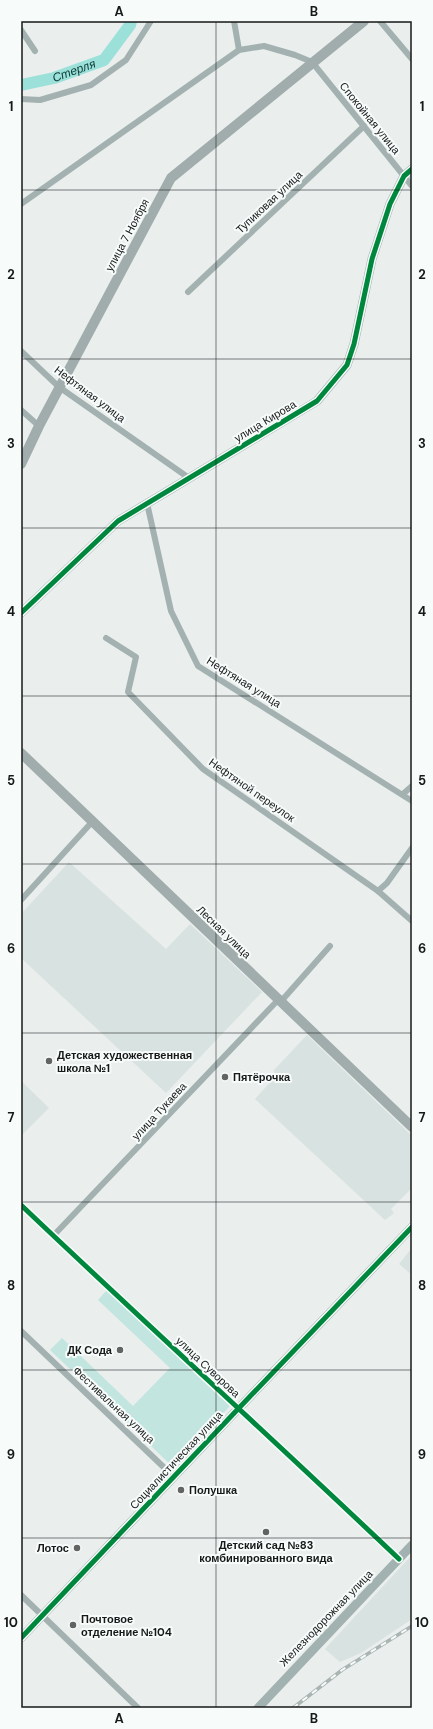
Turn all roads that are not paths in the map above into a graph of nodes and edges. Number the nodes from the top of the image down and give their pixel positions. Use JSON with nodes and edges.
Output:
{"nodes":[{"id":1,"x":151,"y":21,"type":"edge"},
{"id":2,"x":234,"y":21,"type":"edge"},
{"id":3,"x":364,"y":21,"type":"edge"},
{"id":4,"x":380,"y":21,"type":"edge"},
{"id":5,"x":21,"y":30,"type":"edge"},
{"id":6,"x":239,"y":50,"type":"junction"},
{"id":7,"x":35,"y":51,"type":"dead end"},
{"id":8,"x":412,"y":59,"type":"edge"},
{"id":9,"x":312,"y":62,"type":"junction"},
{"id":10,"x":21,"y":99,"type":"edge"},
{"id":11,"x":364,"y":126,"type":"junction"},
{"id":12,"x":412,"y":169,"type":"edge"},
{"id":13,"x":404,"y":176,"type":"junction"},
{"id":14,"x":412,"y":186,"type":"edge"},
{"id":15,"x":21,"y":204,"type":"edge"},
{"id":16,"x":188,"y":292,"type":"dead end"},
{"id":17,"x":21,"y":351,"type":"edge"},
{"id":18,"x":59,"y":387,"type":"junction"},
{"id":19,"x":21,"y":410,"type":"edge"},
{"id":20,"x":39,"y":426,"type":"junction"},
{"id":21,"x":21,"y":464,"type":"edge"},
{"id":22,"x":189,"y":478,"type":"junction"},
{"id":23,"x":147,"y":504,"type":"junction"},
{"id":24,"x":21,"y":613,"type":"edge"},
{"id":25,"x":106,"y":638,"type":"dead end"},
{"id":26,"x":21,"y":753,"type":"edge"},
{"id":27,"x":412,"y":786,"type":"edge"},
{"id":28,"x":403,"y":794,"type":"junction"},
{"id":29,"x":412,"y":802,"type":"edge"},
{"id":30,"x":92,"y":822,"type":"junction"},
{"id":31,"x":412,"y":848,"type":"edge"},
{"id":32,"x":378,"y":891,"type":"junction"},
{"id":33,"x":21,"y":900,"type":"edge"},
{"id":34,"x":412,"y":921,"type":"edge"},
{"id":35,"x":330,"y":946,"type":"dead end"},
{"id":36,"x":278,"y":1000,"type":"junction"},
{"id":37,"x":412,"y":1127,"type":"edge"},
{"id":38,"x":21,"y":1205,"type":"edge"},
{"id":39,"x":412,"y":1227,"type":"edge"},
{"id":40,"x":54,"y":1235,"type":"junction"},
{"id":41,"x":21,"y":1331,"type":"edge"},
{"id":42,"x":238,"y":1408,"type":"junction"},
{"id":43,"x":174,"y":1476,"type":"junction"},
{"id":44,"x":412,"y":1545,"type":"edge"},
{"id":45,"x":399,"y":1559,"type":"junction"},
{"id":46,"x":21,"y":1595,"type":"edge"},
{"id":47,"x":42,"y":1616,"type":"junction"},
{"id":48,"x":21,"y":1638,"type":"edge"},
{"id":49,"x":138,"y":1708,"type":"edge"},
{"id":50,"x":258,"y":1708,"type":"edge"}],
"edges":[{"from":1,"to":10,"type":"street"},
{"from":2,"to":6,"type":"street"},
{"from":3,"to":9,"type":"main road","name":"улица 7 Ноября"},
{"from":4,"to":8,"type":"street"},
{"from":5,"to":7,"type":"street"},
{"from":6,"to":9,"type":"street"},
{"from":6,"to":15,"type":"street"},
{"from":9,"to":11,"type":"street","name":"Спокойная улица"},
{"from":9,"to":18,"type":"main road","name":"улица 7 Ноября"},
{"from":11,"to":13,"type":"street","name":"Спокойная улица"},
{"from":11,"to":16,"type":"street","name":"Тупиковая улица"},
{"from":12,"to":13,"type":"street","name":"улица Кирова"},
{"from":13,"to":14,"type":"street","name":"Спокойная улица"},
{"from":13,"to":22,"type":"street","name":"улица Кирова"},
{"from":17,"to":18,"type":"street","name":"Нефтяная улица"},
{"from":18,"to":20,"type":"main road","name":"улица 7 Ноября"},
{"from":18,"to":22,"type":"street","name":"Нефтяная улица"},
{"from":19,"to":20,"type":"street"},
{"from":20,"to":21,"type":"main road","name":"улица 7 Ноября"},
{"from":22,"to":23,"type":"street","name":"улица Кирова"},
{"from":23,"to":24,"type":"street","name":"улица Кирова"},
{"from":23,"to":28,"type":"street","name":"Нефтяная улица"},
{"from":25,"to":32,"type":"street","name":"Нефтяной переулок"},
{"from":26,"to":30,"type":"main road","name":"Лесная улица"},
{"from":27,"to":28,"type":"street"},
{"from":28,"to":29,"type":"street","name":"Нефтяная улица"},
{"from":30,"to":33,"type":"street"},
{"from":30,"to":36,"type":"main road","name":"Лесная улица"},
{"from":31,"to":32,"type":"street"},
{"from":32,"to":34,"type":"street","name":"Нефтяной переулок"},
{"from":35,"to":36,"type":"street","name":"улица Тукаева"},
{"from":36,"to":37,"type":"main road","name":"Лесная улица"},
{"from":36,"to":40,"type":"street","name":"улица Тукаева"},
{"from":38,"to":40,"type":"street","name":"улица Суворова"},
{"from":39,"to":42,"type":"street","name":"Социалистическая улица"},
{"from":40,"to":42,"type":"street","name":"улица Суворова"},
{"from":41,"to":43,"type":"street","name":"Фестивальная улица"},
{"from":42,"to":43,"type":"street","name":"Социалистическая улица"},
{"from":42,"to":45,"type":"street","name":"улица Суворова"},
{"from":43,"to":47,"type":"street","name":"Социалистическая улица"},
{"from":44,"to":45,"type":"street","name":"Железнодорожная улица"},
{"from":45,"to":50,"type":"street","name":"Железнодорожная улица"},
{"from":46,"to":47,"type":"street"},
{"from":47,"to":48,"type":"street","name":"Социалистическая улица"},
{"from":47,"to":49,"type":"street"}]}
